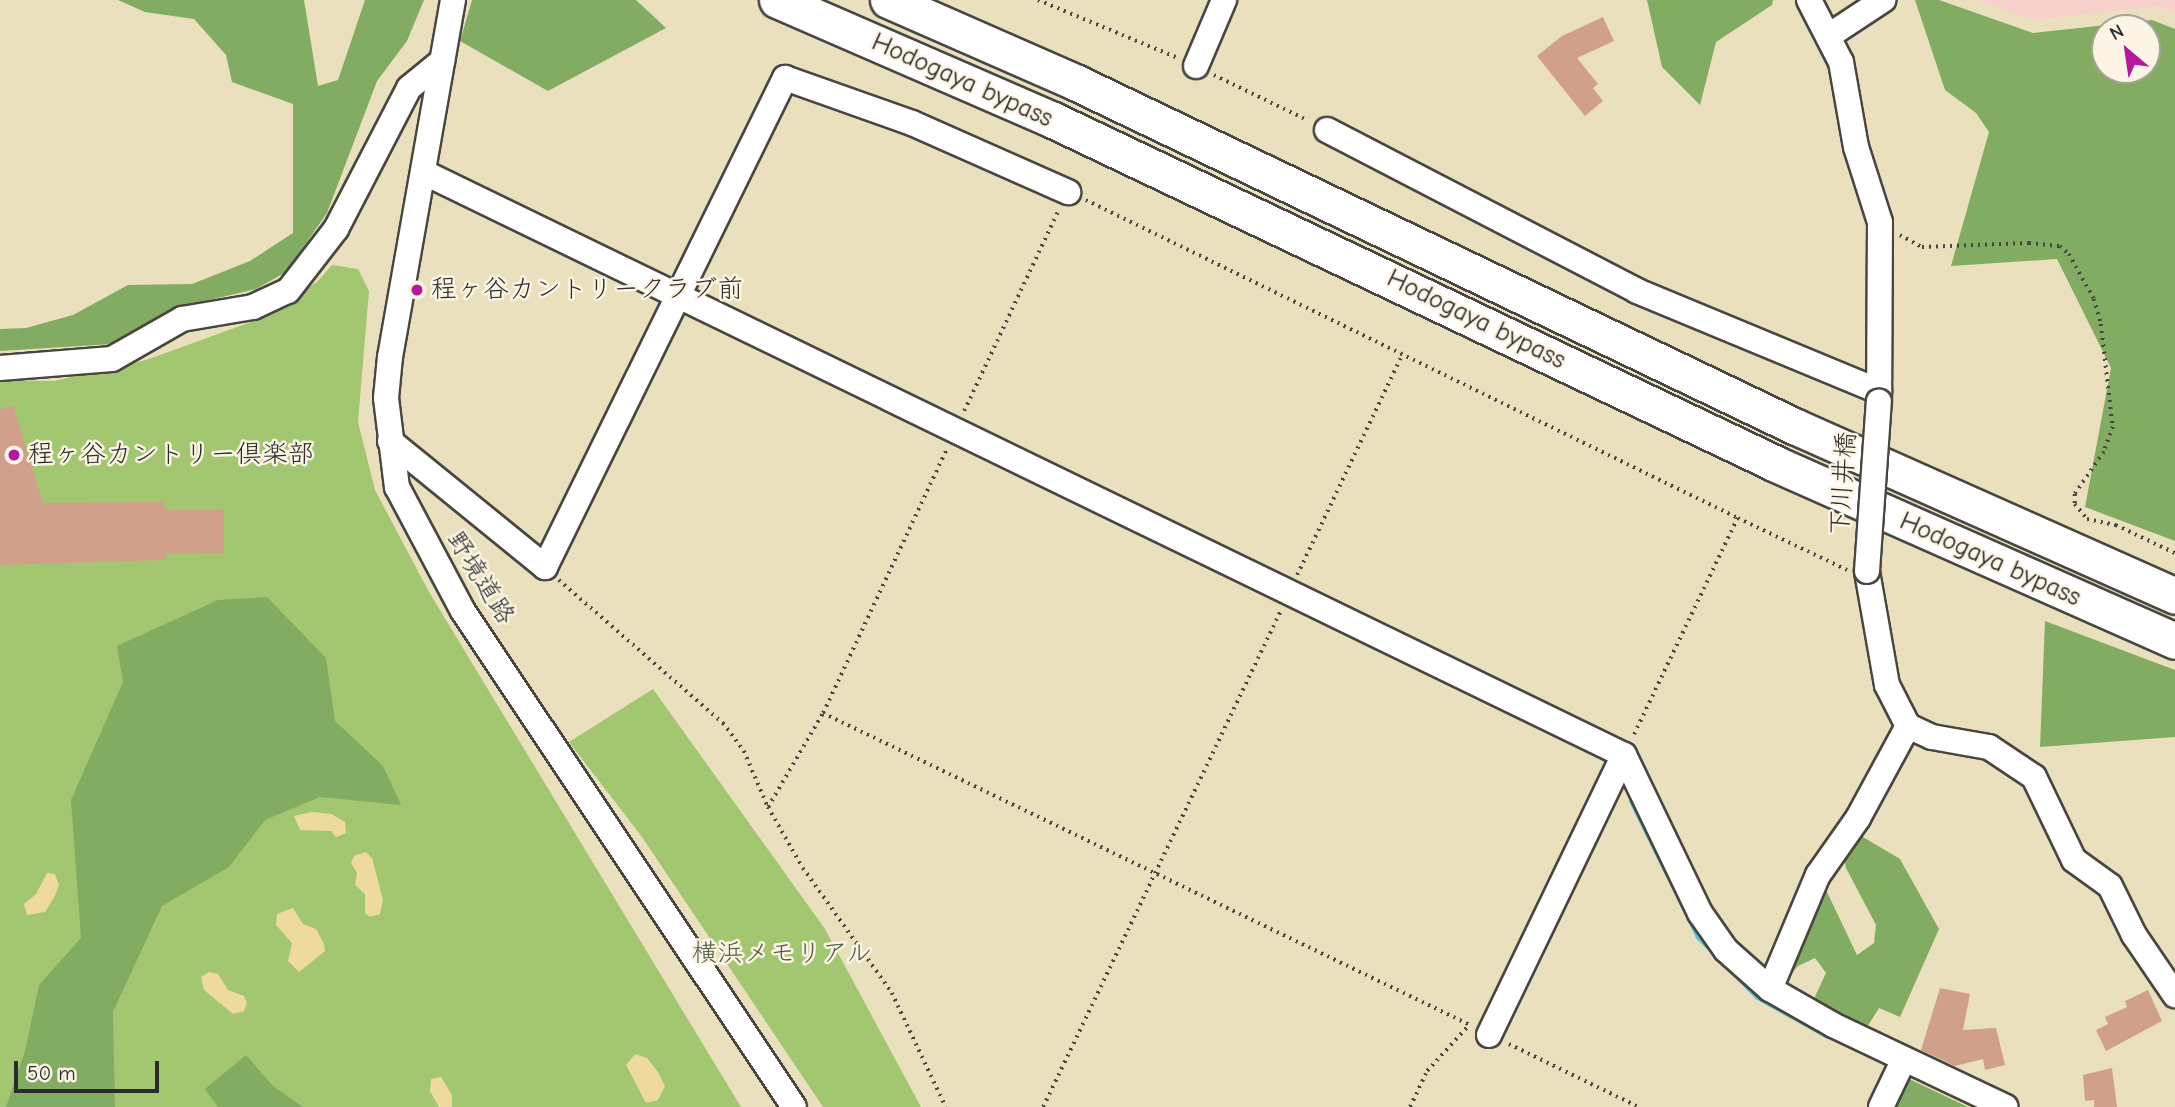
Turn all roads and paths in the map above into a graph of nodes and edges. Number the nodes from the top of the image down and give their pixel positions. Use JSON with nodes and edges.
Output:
{"nodes":[{"id":1,"x":453,"y":0,"type":"edge"},
{"id":2,"x":777,"y":0,"type":"edge"},
{"id":3,"x":888,"y":0,"type":"edge"},
{"id":4,"x":1224,"y":0,"type":"edge"},
{"id":5,"x":1809,"y":0,"type":"edge"},
{"id":6,"x":1883,"y":0,"type":"edge"},
{"id":7,"x":1830,"y":35,"type":"junction"},
{"id":8,"x":442,"y":61,"type":"junction"},
{"id":9,"x":1196,"y":66,"type":"dead end"},
{"id":10,"x":1326,"y":130,"type":"dead end"},
{"id":11,"x":423,"y":173,"type":"junction"},
{"id":12,"x":1068,"y":192,"type":"junction"},
{"id":13,"x":1880,"y":222,"type":"junction"},
{"id":14,"x":677,"y":293,"type":"junction"},
{"id":15,"x":1402,"y":355,"type":"junction"},
{"id":16,"x":0,"y":368,"type":"edge"},
{"id":17,"x":1879,"y":396,"type":"junction"},
{"id":18,"x":956,"y":430,"type":"junction"},
{"id":19,"x":390,"y":441,"type":"junction"},
{"id":20,"x":1738,"y":518,"type":"junction"},
{"id":21,"x":2175,"y":553,"type":"edge"},
{"id":22,"x":545,"y":567,"type":"junction"},
{"id":23,"x":1868,"y":575,"type":"junction"},
{"id":24,"x":1290,"y":591,"type":"junction"},
{"id":25,"x":2175,"y":596,"type":"edge"},
{"id":26,"x":2175,"y":641,"type":"edge"},
{"id":27,"x":823,"y":713,"type":"junction"},
{"id":28,"x":1908,"y":726,"type":"junction"},
{"id":29,"x":1624,"y":755,"type":"junction"},
{"id":30,"x":768,"y":807,"type":"junction"},
{"id":31,"x":1154,"y":874,"type":"junction"},
{"id":32,"x":1770,"y":989,"type":"junction"},
{"id":33,"x":2175,"y":995,"type":"edge"},
{"id":34,"x":1479,"y":1030,"type":"junction"},
{"id":35,"x":1904,"y":1059,"type":"junction"},
{"id":36,"x":794,"y":1107,"type":"edge"},
{"id":37,"x":946,"y":1107,"type":"edge"},
{"id":38,"x":1044,"y":1107,"type":"edge"},
{"id":39,"x":1410,"y":1107,"type":"edge"},
{"id":40,"x":1639,"y":1107,"type":"edge"},
{"id":41,"x":1881,"y":1107,"type":"edge"},
{"id":42,"x":2006,"y":1107,"type":"edge"}],
"edges":[{"from":1,"to":8,"type":"street","name":"野境道路"},
{"from":2,"to":26,"type":"highway","name":"Hodogaya bypass"},
{"from":3,"to":25,"type":"highway","name":"Hodogaya bypass"},
{"from":4,"to":9,"type":"street"},
{"from":5,"to":7,"type":"street","name":"下川井橋"},
{"from":6,"to":7,"type":"street"},
{"from":7,"to":13,"type":"street","name":"下川井橋"},
{"from":8,"to":11,"type":"street","name":"野境道路"},
{"from":8,"to":16,"type":"street"},
{"from":10,"to":17,"type":"street"},
{"from":11,"to":14,"type":"street"},
{"from":11,"to":19,"type":"street","name":"野境道路"},
{"from":12,"to":14,"type":"street"},
{"from":12,"to":15,"type":"path"},
{"from":12,"to":18,"type":"path"},
{"from":13,"to":17,"type":"street","name":"下川井橋"},
{"from":13,"to":21,"type":"path"},
{"from":14,"to":18,"type":"street"},
{"from":14,"to":22,"type":"street"},
{"from":15,"to":20,"type":"path"},
{"from":15,"to":24,"type":"path"},
{"from":17,"to":23,"type":"street","name":"下川井橋","bridge":true},
{"from":18,"to":24,"type":"street"},
{"from":18,"to":27,"type":"path"},
{"from":19,"to":22,"type":"street"},
{"from":19,"to":36,"type":"street","name":"野境道路"},
{"from":20,"to":23,"type":"path"},
{"from":20,"to":29,"type":"path"},
{"from":22,"to":30,"type":"path"},
{"from":23,"to":28,"type":"street","name":"下川井橋"},
{"from":24,"to":29,"type":"street"},
{"from":24,"to":31,"type":"path"},
{"from":27,"to":30,"type":"path"},
{"from":27,"to":31,"type":"path"},
{"from":28,"to":32,"type":"street"},
{"from":28,"to":33,"type":"street"},
{"from":29,"to":32,"type":"street"},
{"from":29,"to":34,"type":"street"},
{"from":30,"to":37,"type":"path"},
{"from":31,"to":34,"type":"path"},
{"from":31,"to":38,"type":"path"},
{"from":32,"to":35,"type":"street"},
{"from":34,"to":39,"type":"path"},
{"from":34,"to":40,"type":"path"},
{"from":35,"to":41,"type":"street"},
{"from":35,"to":42,"type":"street"}]}
